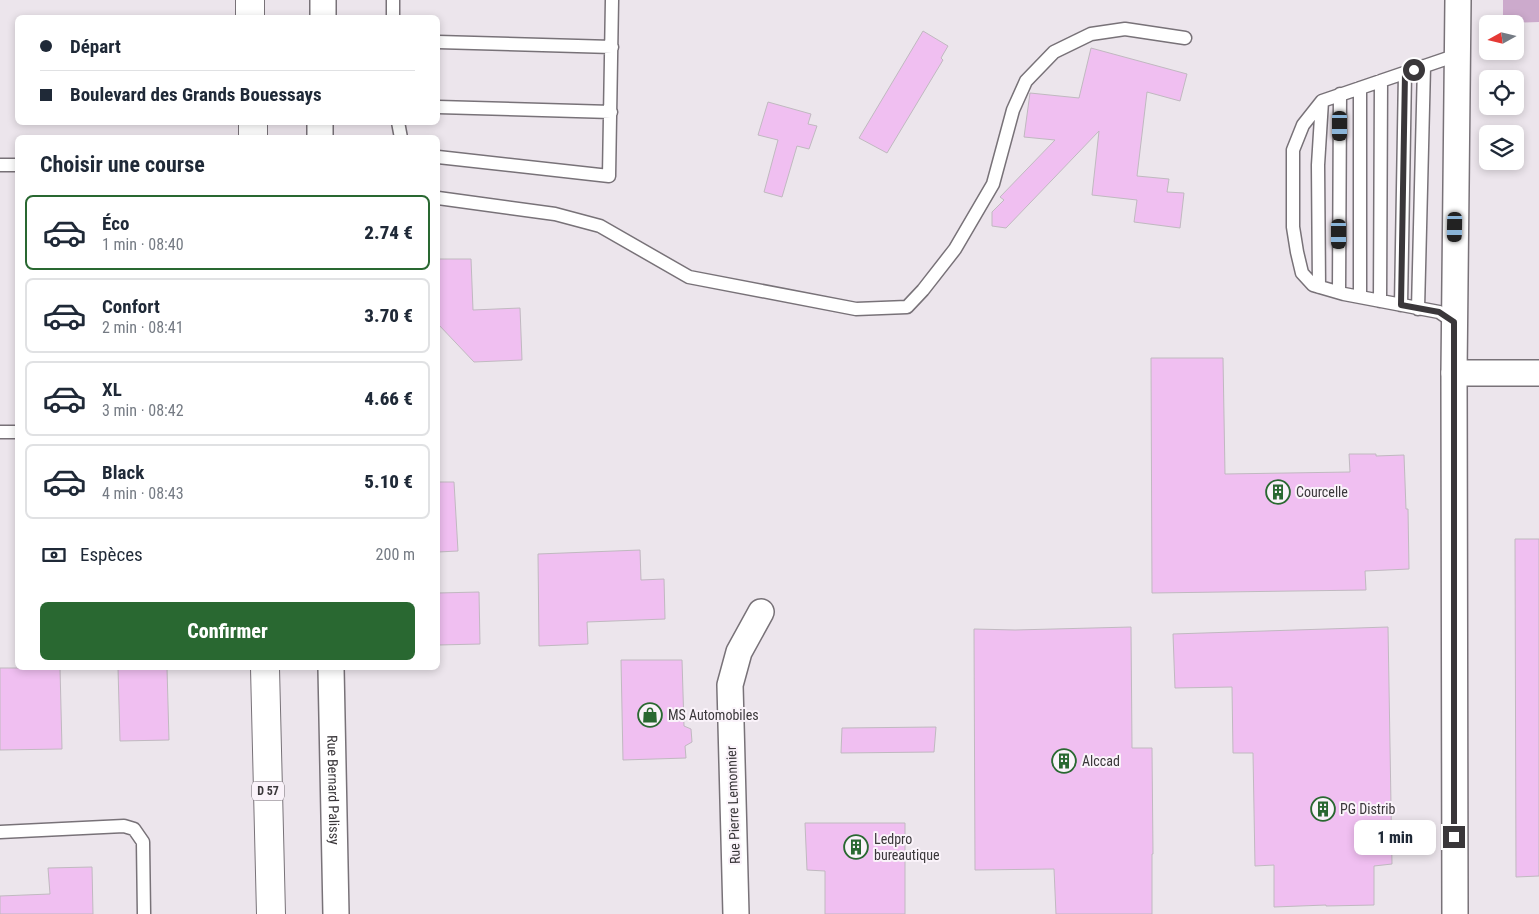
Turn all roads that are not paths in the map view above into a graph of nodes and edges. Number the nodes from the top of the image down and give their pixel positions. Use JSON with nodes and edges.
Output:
{"nodes":[{"id":1,"x":250,"y":0,"type":"edge"},
{"id":2,"x":324,"y":0,"type":"edge"},
{"id":3,"x":393,"y":0,"type":"edge"},
{"id":4,"x":612,"y":0,"type":"edge"},
{"id":5,"x":1458,"y":0,"type":"edge"},
{"id":6,"x":250,"y":15,"type":"edge"},
{"id":7,"x":323,"y":15,"type":"edge"},
{"id":8,"x":393,"y":15,"type":"edge"},
{"id":9,"x":1185,"y":38,"type":"dead end"},
{"id":10,"x":440,"y":42,"type":"edge"},
{"id":11,"x":612,"y":47,"type":"junction"},
{"id":12,"x":1457,"y":55,"type":"junction"},
{"id":13,"x":1424,"y":66,"type":"junction"},
{"id":14,"x":1405,"y":73,"type":"junction"},
{"id":15,"x":1382,"y":81,"type":"junction"},
{"id":16,"x":1360,"y":88,"type":"junction"},
{"id":17,"x":1340,"y":94,"type":"junction"},
{"id":18,"x":1322,"y":101,"type":"junction"},
{"id":19,"x":440,"y":107,"type":"edge"},
{"id":20,"x":611,"y":112,"type":"junction"},
{"id":21,"x":440,"y":157,"type":"edge"},
{"id":22,"x":0,"y":165,"type":"edge"},
{"id":23,"x":15,"y":165,"type":"edge"},
{"id":24,"x":440,"y":198,"type":"edge"},
{"id":25,"x":1319,"y":287,"type":"junction"},
{"id":26,"x":1339,"y":292,"type":"junction"},
{"id":27,"x":1360,"y":297,"type":"junction"},
{"id":28,"x":1380,"y":301,"type":"junction"},
{"id":29,"x":1401,"y":305,"type":"junction"},
{"id":30,"x":1418,"y":308,"type":"junction"},
{"id":31,"x":1454,"y":322,"type":"junction"},
{"id":32,"x":1454,"y":373,"type":"junction"},
{"id":33,"x":1539,"y":373,"type":"edge"},
{"id":34,"x":0,"y":432,"type":"edge"},
{"id":35,"x":15,"y":432,"type":"edge"},
{"id":36,"x":761,"y":612,"type":"dead end"},
{"id":37,"x":265,"y":670,"type":"edge"},
{"id":38,"x":331,"y":670,"type":"edge"},
{"id":39,"x":0,"y":832,"type":"edge"},
{"id":40,"x":144,"y":914,"type":"edge"},
{"id":41,"x":271,"y":914,"type":"edge"},
{"id":42,"x":336,"y":914,"type":"edge"},
{"id":43,"x":736,"y":914,"type":"edge"},
{"id":44,"x":1454,"y":914,"type":"edge"}],
"edges":[{"from":1,"to":6,"type":"main road"},
{"from":2,"to":7,"type":"street"},
{"from":3,"to":8,"type":"lane"},
{"from":4,"to":11,"type":"lane"},
{"from":5,"to":12,"type":"street"},
{"from":9,"to":24,"type":"lane"},
{"from":10,"to":11,"type":"lane"},
{"from":11,"to":20,"type":"lane"},
{"from":12,"to":13,"type":"lane"},
{"from":12,"to":31,"type":"street"},
{"from":13,"to":14,"type":"lane"},
{"from":13,"to":30,"type":"lane"},
{"from":14,"to":15,"type":"lane"},
{"from":14,"to":29,"type":"lane"},
{"from":15,"to":16,"type":"lane"},
{"from":15,"to":28,"type":"lane"},
{"from":16,"to":17,"type":"lane"},
{"from":16,"to":27,"type":"lane"},
{"from":17,"to":18,"type":"lane"},
{"from":17,"to":26,"type":"lane"},
{"from":18,"to":25,"type":"lane"},
{"from":18,"to":25,"type":"lane"},
{"from":19,"to":20,"type":"lane"},
{"from":20,"to":21,"type":"lane"},
{"from":22,"to":23,"type":"lane"},
{"from":25,"to":26,"type":"lane"},
{"from":26,"to":27,"type":"lane"},
{"from":27,"to":28,"type":"lane"},
{"from":28,"to":29,"type":"lane"},
{"from":29,"to":30,"type":"lane"},
{"from":30,"to":31,"type":"lane"},
{"from":31,"to":32,"type":"street"},
{"from":32,"to":33,"type":"street"},
{"from":32,"to":44,"type":"street"},
{"from":34,"to":35,"type":"lane"},
{"from":36,"to":43,"type":"street","name":"Rue Pierre Lemonnier"},
{"from":37,"to":41,"type":"main road","number":"D 57"},
{"from":38,"to":42,"type":"street","name":"Rue Bernard Palissy"},
{"from":39,"to":40,"type":"lane"}]}
